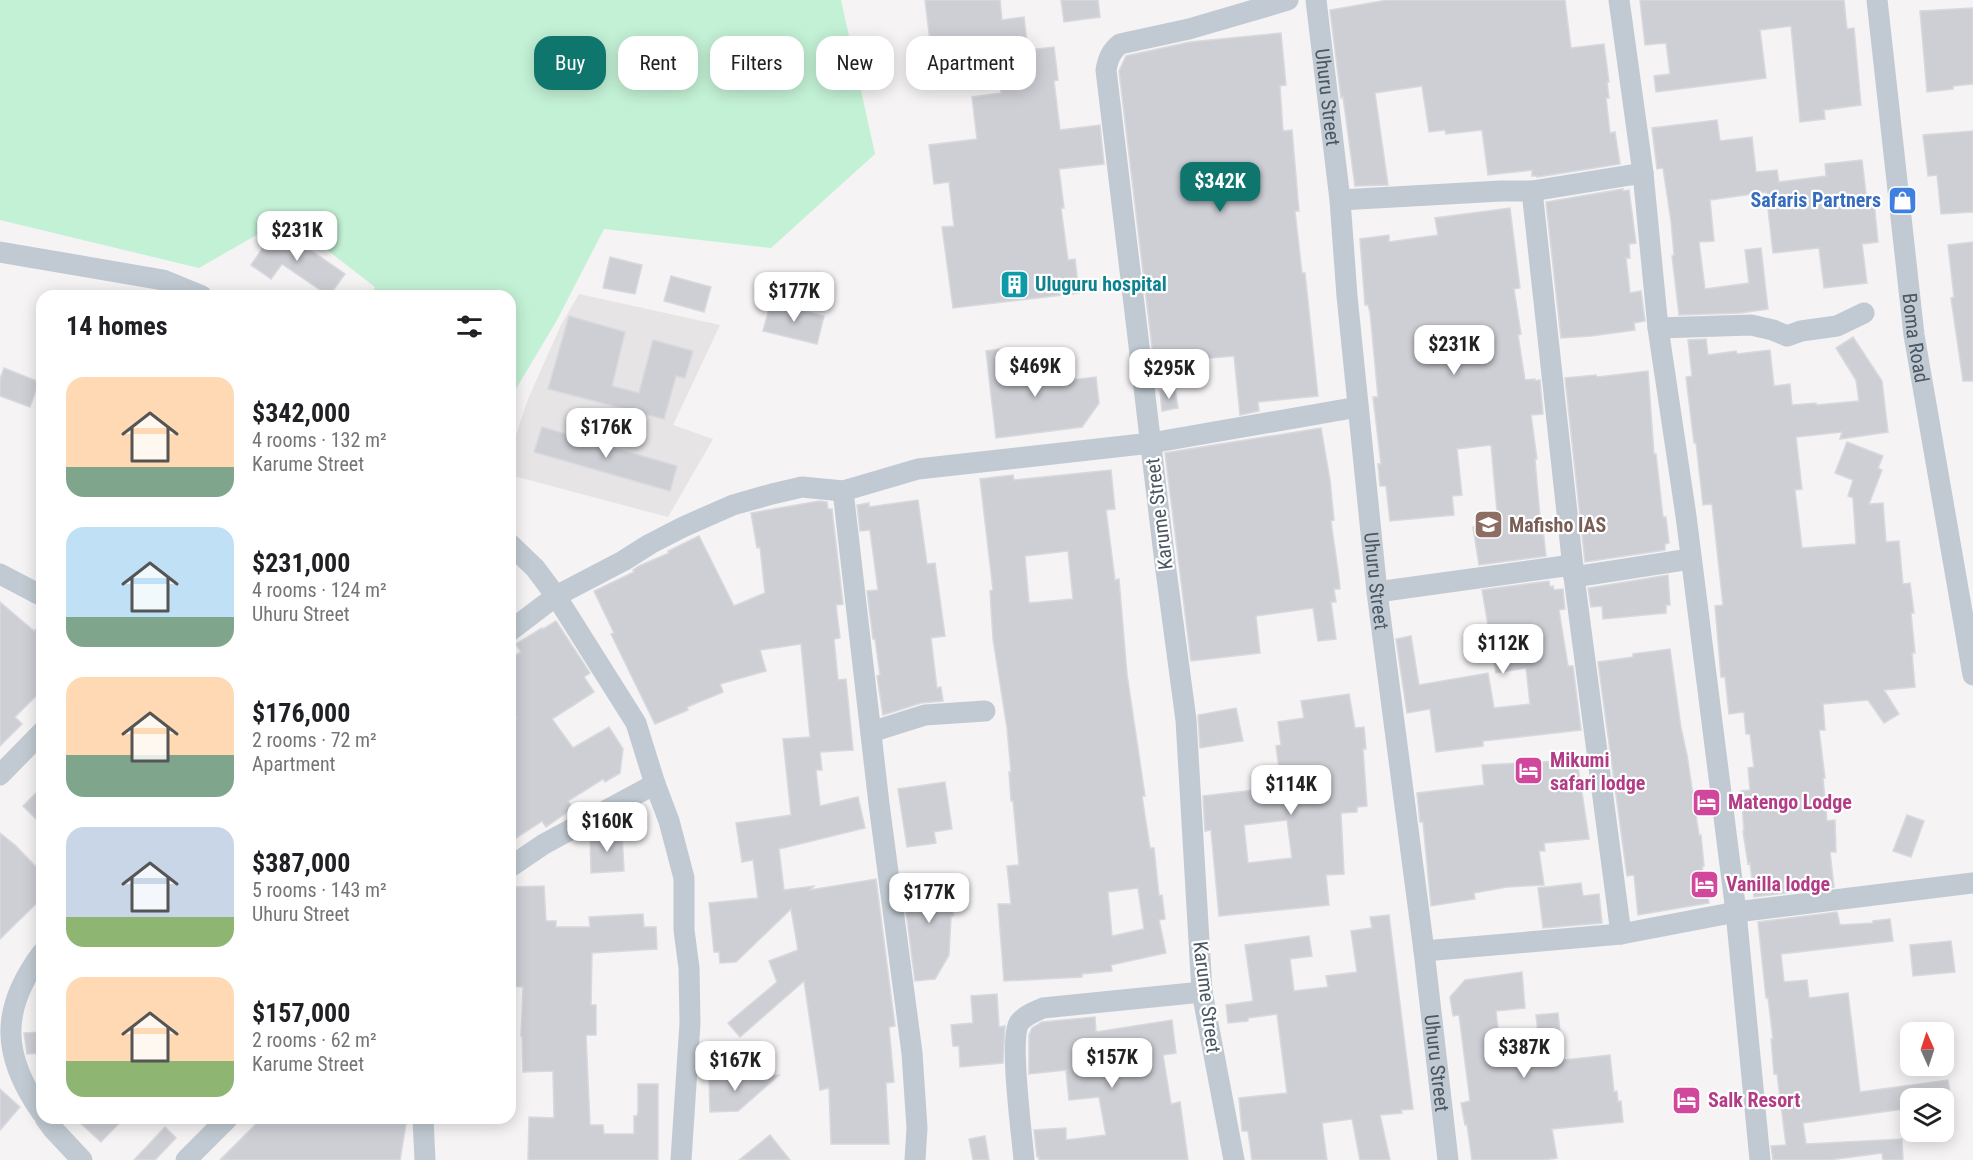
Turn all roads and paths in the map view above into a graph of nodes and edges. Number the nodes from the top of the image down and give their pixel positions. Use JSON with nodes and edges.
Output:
{"nodes":[{"id":1,"x":1288,"y":0,"type":"edge"},
{"id":2,"x":1316,"y":0,"type":"edge"},
{"id":3,"x":1619,"y":0,"type":"edge"},
{"id":4,"x":1877,"y":0,"type":"edge"},
{"id":5,"x":1643,"y":174,"type":"junction"},
{"id":6,"x":1532,"y":191,"type":"junction"},
{"id":7,"x":1340,"y":200,"type":"junction"},
{"id":8,"x":0,"y":252,"type":"edge"},
{"id":9,"x":187,"y":290,"type":"edge"},
{"id":10,"x":1864,"y":313,"type":"dead end"},
{"id":11,"x":1658,"y":328,"type":"junction"},
{"id":12,"x":1358,"y":407,"type":"junction"},
{"id":13,"x":1151,"y":442,"type":"junction"},
{"id":14,"x":843,"y":491,"type":"junction"},
{"id":15,"x":516,"y":550,"type":"edge"},
{"id":16,"x":1690,"y":559,"type":"junction"},
{"id":17,"x":0,"y":574,"type":"edge"},
{"id":18,"x":1574,"y":577,"type":"junction"},
{"id":19,"x":1377,"y":592,"type":"junction"},
{"id":20,"x":36,"y":594,"type":"edge"},
{"id":21,"x":556,"y":596,"type":"junction"},
{"id":22,"x":516,"y":626,"type":"edge"},
{"id":23,"x":1973,"y":675,"type":"edge"},
{"id":24,"x":985,"y":711,"type":"dead end"},
{"id":25,"x":871,"y":732,"type":"junction"},
{"id":26,"x":36,"y":738,"type":"edge"},
{"id":27,"x":0,"y":775,"type":"edge"},
{"id":28,"x":655,"y":784,"type":"junction"},
{"id":29,"x":516,"y":863,"type":"edge"},
{"id":30,"x":1973,"y":883,"type":"edge"},
{"id":31,"x":1736,"y":912,"type":"junction"},
{"id":32,"x":1621,"y":934,"type":"junction"},
{"id":33,"x":1424,"y":951,"type":"junction"},
{"id":34,"x":36,"y":961,"type":"edge"},
{"id":35,"x":1202,"y":992,"type":"junction"},
{"id":36,"x":36,"y":1104,"type":"edge"},
{"id":37,"x":49,"y":1124,"type":"edge"},
{"id":38,"x":222,"y":1124,"type":"edge"},
{"id":39,"x":423,"y":1124,"type":"edge"},
{"id":40,"x":82,"y":1160,"type":"edge"},
{"id":41,"x":186,"y":1160,"type":"edge"},
{"id":42,"x":425,"y":1160,"type":"edge"},
{"id":43,"x":681,"y":1160,"type":"edge"},
{"id":44,"x":915,"y":1160,"type":"edge"},
{"id":45,"x":1024,"y":1160,"type":"edge"},
{"id":46,"x":1234,"y":1160,"type":"edge"},
{"id":47,"x":1448,"y":1160,"type":"edge"},
{"id":48,"x":1760,"y":1160,"type":"edge"}],
"edges":[{"from":1,"to":13,"type":"street","name":"Karume Street"},
{"from":2,"to":7,"type":"street","name":"Uhuru Street"},
{"from":3,"to":5,"type":"street"},
{"from":4,"to":23,"type":"street","name":"Boma Road"},
{"from":5,"to":6,"type":"street"},
{"from":5,"to":11,"type":"street"},
{"from":6,"to":7,"type":"street"},
{"from":6,"to":18,"type":"street"},
{"from":7,"to":12,"type":"street","name":"Uhuru Street"},
{"from":8,"to":9,"type":"street"},
{"from":10,"to":11,"type":"street"},
{"from":11,"to":16,"type":"street"},
{"from":12,"to":13,"type":"street"},
{"from":12,"to":19,"type":"street","name":"Uhuru Street"},
{"from":13,"to":14,"type":"street"},
{"from":13,"to":35,"type":"street","name":"Karume Street"},
{"from":14,"to":21,"type":"street"},
{"from":14,"to":25,"type":"street"},
{"from":15,"to":21,"type":"street"},
{"from":16,"to":18,"type":"street"},
{"from":16,"to":31,"type":"street"},
{"from":17,"to":20,"type":"street"},
{"from":18,"to":19,"type":"street"},
{"from":18,"to":32,"type":"street"},
{"from":19,"to":33,"type":"street","name":"Uhuru Street"},
{"from":21,"to":22,"type":"street"},
{"from":21,"to":28,"type":"street"},
{"from":24,"to":25,"type":"street"},
{"from":25,"to":44,"type":"street"},
{"from":26,"to":27,"type":"street"},
{"from":28,"to":29,"type":"street"},
{"from":28,"to":43,"type":"street"},
{"from":30,"to":31,"type":"street"},
{"from":31,"to":32,"type":"street"},
{"from":31,"to":48,"type":"street"},
{"from":32,"to":33,"type":"street"},
{"from":33,"to":47,"type":"street","name":"Uhuru Street"},
{"from":34,"to":36,"type":"street"},
{"from":35,"to":45,"type":"street"},
{"from":35,"to":46,"type":"street","name":"Karume Street"},
{"from":37,"to":40,"type":"street"},
{"from":38,"to":41,"type":"street"},
{"from":39,"to":42,"type":"street"}]}
